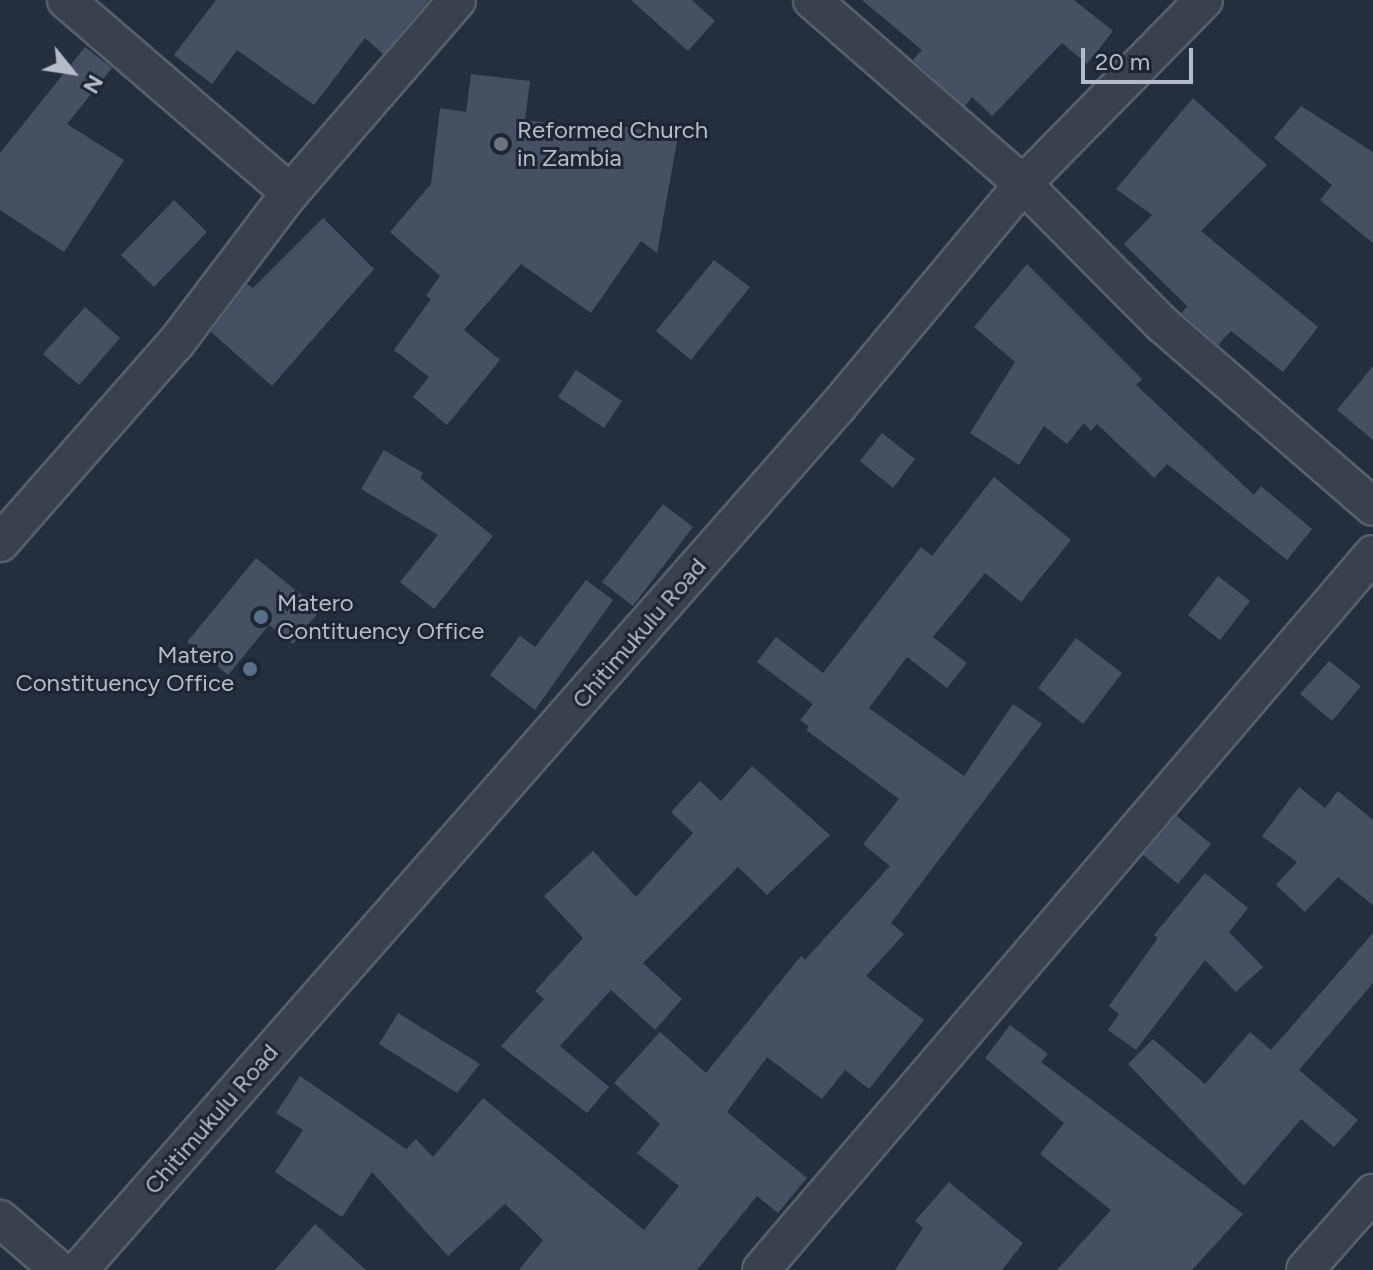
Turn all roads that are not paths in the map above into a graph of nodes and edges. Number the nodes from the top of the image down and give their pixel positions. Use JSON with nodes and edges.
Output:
{"nodes":[{"id":1,"x":66,"y":0,"type":"edge"},
{"id":2,"x":457,"y":0,"type":"edge"},
{"id":3,"x":812,"y":0,"type":"edge"},
{"id":4,"x":1204,"y":0,"type":"edge"},
{"id":5,"x":1023,"y":184,"type":"junction"},
{"id":6,"x":290,"y":193,"type":"junction"},
{"id":7,"x":1373,"y":507,"type":"edge"},
{"id":8,"x":0,"y":543,"type":"edge"},
{"id":9,"x":1373,"y":554,"type":"edge"},
{"id":10,"x":1373,"y":1193,"type":"edge"},
{"id":11,"x":0,"y":1219,"type":"edge"},
{"id":12,"x":59,"y":1270,"type":"edge"},
{"id":13,"x":79,"y":1270,"type":"edge"},
{"id":14,"x":761,"y":1270,"type":"edge"},
{"id":15,"x":1305,"y":1270,"type":"edge"}],
"edges":[{"from":1,"to":6,"type":"street"},
{"from":2,"to":6,"type":"street"},
{"from":3,"to":5,"type":"street"},
{"from":4,"to":5,"type":"street","name":"Chitimukulu Road"},
{"from":5,"to":7,"type":"street"},
{"from":5,"to":13,"type":"street","name":"Chitimukulu Road"},
{"from":6,"to":8,"type":"street"},
{"from":9,"to":14,"type":"street"},
{"from":10,"to":15,"type":"street"},
{"from":11,"to":12,"type":"street"}]}
